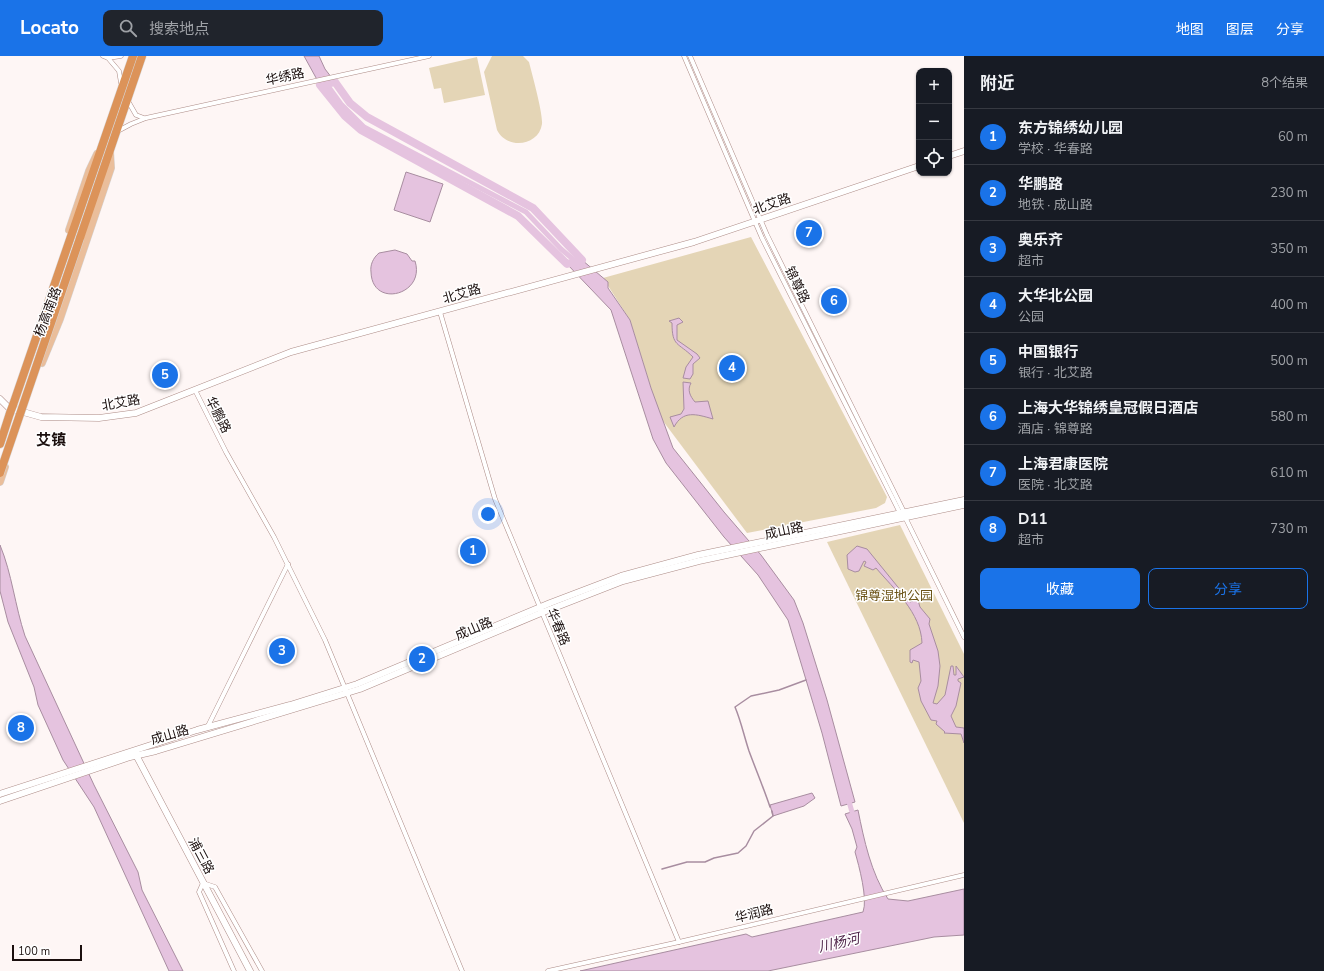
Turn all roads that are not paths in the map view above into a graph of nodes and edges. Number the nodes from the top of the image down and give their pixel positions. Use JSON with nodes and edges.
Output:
{"nodes":[{"id":1,"x":103,"y":56,"type":"edge"},
{"id":2,"x":121,"y":56,"type":"edge"},
{"id":3,"x":132,"y":56,"type":"edge"},
{"id":4,"x":142,"y":56,"type":"edge"},
{"id":5,"x":429,"y":56,"type":"edge"},
{"id":6,"x":684,"y":56,"type":"edge"},
{"id":7,"x":690,"y":56,"type":"edge"},
{"id":8,"x":108,"y":58,"type":"junction"},
{"id":9,"x":122,"y":88,"type":"junction"},
{"id":10,"x":127,"y":100,"type":"junction"},
{"id":11,"x":146,"y":118,"type":"junction"},
{"id":12,"x":116,"y":132,"type":"junction"},
{"id":13,"x":102,"y":147,"type":"junction"},
{"id":14,"x":110,"y":149,"type":"junction"},
{"id":15,"x":964,"y":150,"type":"edge"},
{"id":16,"x":952,"y":155,"type":"edge"},
{"id":17,"x":916,"y":167,"type":"edge"},
{"id":18,"x":758,"y":221,"type":"junction"},
{"id":19,"x":440,"y":312,"type":"junction"},
{"id":20,"x":195,"y":390,"type":"junction"},
{"id":21,"x":0,"y":399,"type":"edge"},
{"id":22,"x":9,"y":408,"type":"junction"},
{"id":23,"x":24,"y":414,"type":"junction"},
{"id":24,"x":0,"y":436,"type":"edge"},
{"id":25,"x":0,"y":444,"type":"edge"},
{"id":26,"x":0,"y":473,"type":"edge"},
{"id":27,"x":0,"y":482,"type":"edge"},
{"id":28,"x":964,"y":500,"type":"edge"},
{"id":29,"x":964,"y":505,"type":"edge"},
{"id":30,"x":903,"y":514,"type":"junction"},
{"id":31,"x":288,"y":564,"type":"junction"},
{"id":32,"x":540,"y":610,"type":"junction"},
{"id":33,"x":964,"y":637,"type":"edge"},
{"id":34,"x":347,"y":691,"type":"junction"},
{"id":35,"x":208,"y":726,"type":"junction"},
{"id":36,"x":135,"y":753,"type":"junction"},
{"id":37,"x":65,"y":776,"type":"junction"},
{"id":38,"x":0,"y":794,"type":"edge"},
{"id":39,"x":0,"y":801,"type":"edge"},
{"id":40,"x":964,"y":875,"type":"edge"},
{"id":41,"x":203,"y":883,"type":"junction"},
{"id":42,"x":679,"y":942,"type":"junction"},
{"id":43,"x":234,"y":971,"type":"edge"},
{"id":44,"x":250,"y":971,"type":"edge"},
{"id":45,"x":262,"y":971,"type":"edge"},
{"id":46,"x":462,"y":971,"type":"edge"},
{"id":47,"x":548,"y":971,"type":"edge"}],
"edges":[{"from":1,"to":8,"type":"street"},
{"from":2,"to":8,"type":"street"},
{"from":3,"to":9,"type":"highway","name":"杨高南路"},
{"from":4,"to":10,"type":"highway","name":"杨高南路"},
{"from":5,"to":11,"type":"street","name":"华绣路"},
{"from":6,"to":18,"type":"street","name":"锦尊路"},
{"from":7,"to":18,"type":"street","name":"锦尊路"},
{"from":8,"to":9,"type":"street"},
{"from":9,"to":13,"type":"highway","name":"杨高南路"},
{"from":10,"to":11,"type":"street"},
{"from":10,"to":12,"type":"highway","name":"杨高南路"},
{"from":11,"to":12,"type":"street","name":"华绣路"},
{"from":12,"to":14,"type":"highway","name":"杨高南路"},
{"from":13,"to":22,"type":"main road","name":"杨高南路"},
{"from":13,"to":25,"type":"highway","name":"杨高南路","bridge":true},
{"from":14,"to":23,"type":"main road","name":"杨高南路"},
{"from":14,"to":26,"type":"highway","name":"杨高南路","bridge":true},
{"from":15,"to":16,"type":"main road"},
{"from":17,"to":18,"type":"main road","name":"北艾路"},
{"from":18,"to":19,"type":"main road","name":"北艾路"},
{"from":18,"to":30,"type":"street","name":"锦尊路"},
{"from":19,"to":20,"type":"main road","name":"北艾路"},
{"from":19,"to":32,"type":"street","name":"华春路"},
{"from":20,"to":23,"type":"main road","name":"北艾路"},
{"from":20,"to":31,"type":"street","name":"华鹏路"},
{"from":21,"to":22,"type":"main road"},
{"from":22,"to":23,"type":"main road","name":"北艾路"},
{"from":22,"to":24,"type":"main road","name":"杨高南路"},
{"from":23,"to":27,"type":"main road","name":"杨高南路"},
{"from":28,"to":30,"type":"main road","name":"成山路"},
{"from":29,"to":30,"type":"main road","name":"成山路"},
{"from":30,"to":32,"type":"main road","name":"成山路"},
{"from":30,"to":33,"type":"street","name":"锦尊路"},
{"from":31,"to":34,"type":"street","name":"华鹏路"},
{"from":31,"to":35,"type":"street"},
{"from":32,"to":34,"type":"main road","name":"成山路"},
{"from":32,"to":42,"type":"street","name":"华春路"},
{"from":34,"to":35,"type":"main road","name":"成山路"},
{"from":34,"to":36,"type":"main road","name":"成山路"},
{"from":34,"to":46,"type":"street","name":"华鹏路"},
{"from":35,"to":36,"type":"main road","name":"成山路"},
{"from":36,"to":37,"type":"main road","name":"成山路"},
{"from":36,"to":41,"type":"main road","name":"浦三路"},
{"from":37,"to":38,"type":"main road","name":"成山路"},
{"from":37,"to":39,"type":"main road","name":"成山路"},
{"from":40,"to":42,"type":"street","name":"华润路"},
{"from":41,"to":43,"type":"street"},
{"from":41,"to":44,"type":"main road","name":"浦三路"},
{"from":41,"to":45,"type":"street"},
{"from":42,"to":47,"type":"street","name":"华润路"}]}
